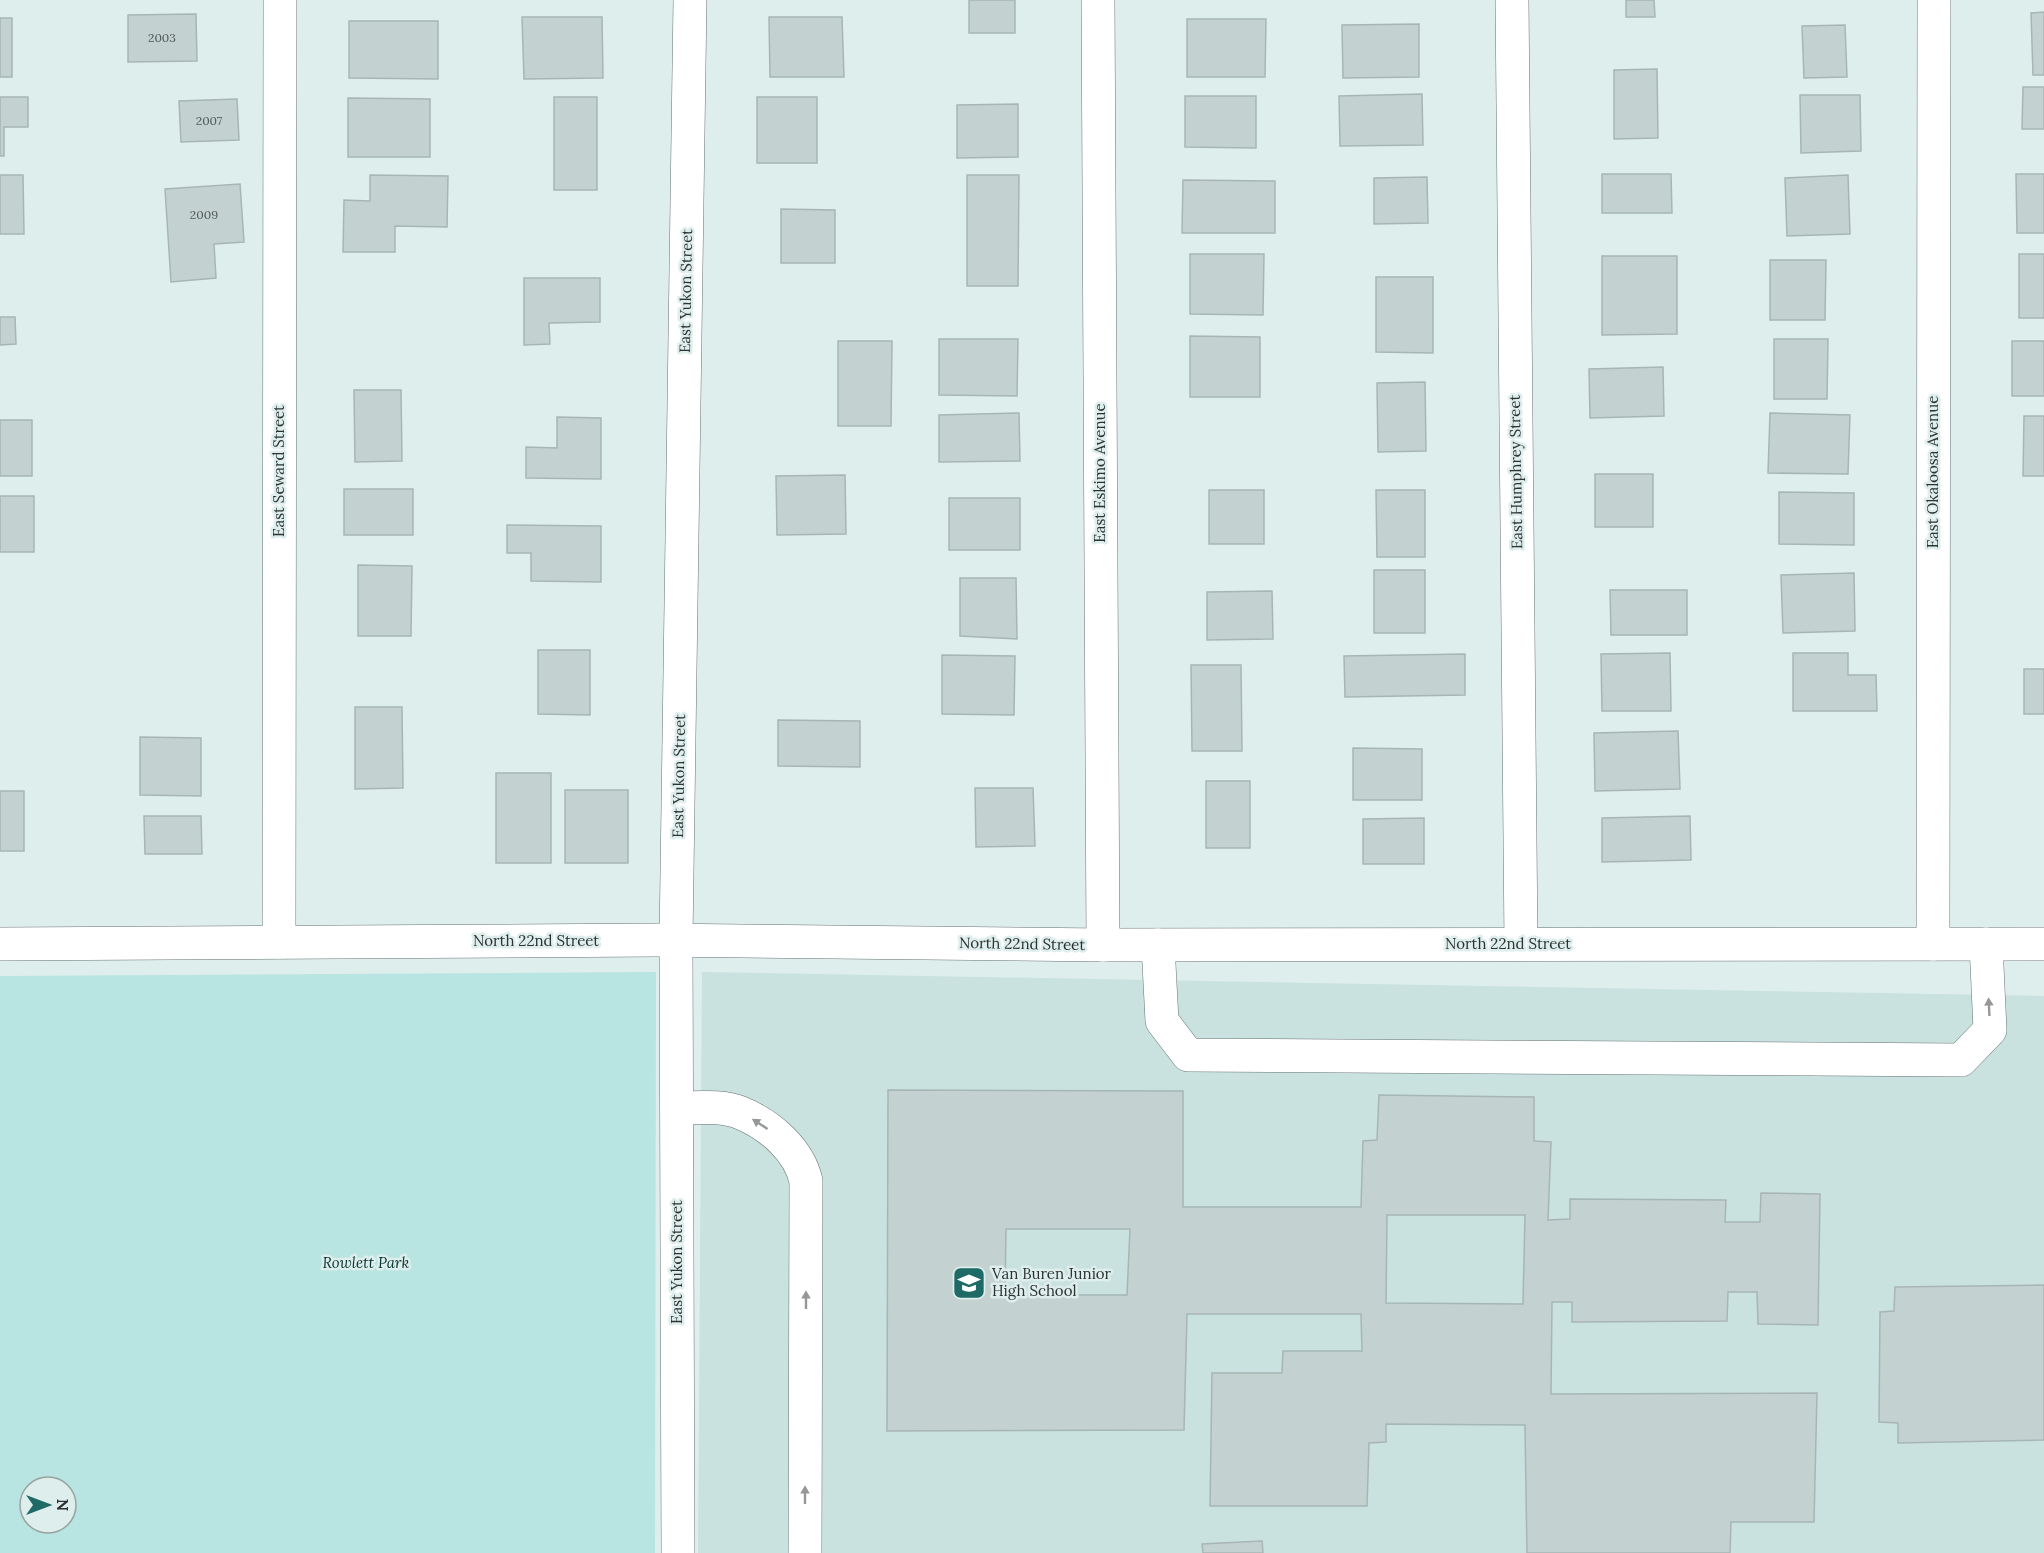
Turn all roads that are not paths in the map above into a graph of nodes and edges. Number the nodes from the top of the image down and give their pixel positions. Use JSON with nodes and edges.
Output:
{"nodes":[{"id":1,"x":280,"y":0,"type":"edge"},
{"id":2,"x":690,"y":0,"type":"edge"},
{"id":3,"x":1098,"y":0,"type":"edge"},
{"id":4,"x":1512,"y":0,"type":"edge"},
{"id":5,"x":1934,"y":0,"type":"edge"},
{"id":6,"x":676,"y":940,"type":"junction"},
{"id":7,"x":279,"y":942,"type":"junction"},
{"id":8,"x":0,"y":944,"type":"edge"},
{"id":9,"x":1521,"y":944,"type":"junction"},
{"id":10,"x":1933,"y":944,"type":"junction"},
{"id":11,"x":1986,"y":944,"type":"junction"},
{"id":12,"x":2044,"y":944,"type":"edge"},
{"id":13,"x":1103,"y":945,"type":"junction"},
{"id":14,"x":1158,"y":945,"type":"junction"},
{"id":15,"x":677,"y":1108,"type":"junction"},
{"id":16,"x":678,"y":1553,"type":"edge"},
{"id":17,"x":805,"y":1553,"type":"edge"}],
"edges":[{"from":1,"to":7,"type":"street","name":"East Seward Street"},
{"from":2,"to":6,"type":"street","name":"East Yukon Street"},
{"from":3,"to":13,"type":"street","name":"East Eskimo Avenue"},
{"from":4,"to":9,"type":"street","name":"East Humphrey Street"},
{"from":5,"to":10,"type":"street","name":"East Okaloosa Avenue"},
{"from":6,"to":7,"type":"street","name":"North 22nd Street"},
{"from":6,"to":13,"type":"street","name":"North 22nd Street"},
{"from":6,"to":15,"type":"street","name":"East Yukon Street"},
{"from":7,"to":8,"type":"street","name":"North 22nd Street"},
{"from":9,"to":10,"type":"street","name":"North 22nd Street"},
{"from":9,"to":14,"type":"street","name":"North 22nd Street"},
{"from":10,"to":11,"type":"street","name":"North 22nd Street"},
{"from":11,"to":12,"type":"street","name":"North 22nd Street"},
{"from":14,"to":11,"type":"street","one_way":true},
{"from":13,"to":14,"type":"street","name":"North 22nd Street"},
{"from":15,"to":16,"type":"street","name":"East Yukon Street"},
{"from":17,"to":15,"type":"street","one_way":true}]}
